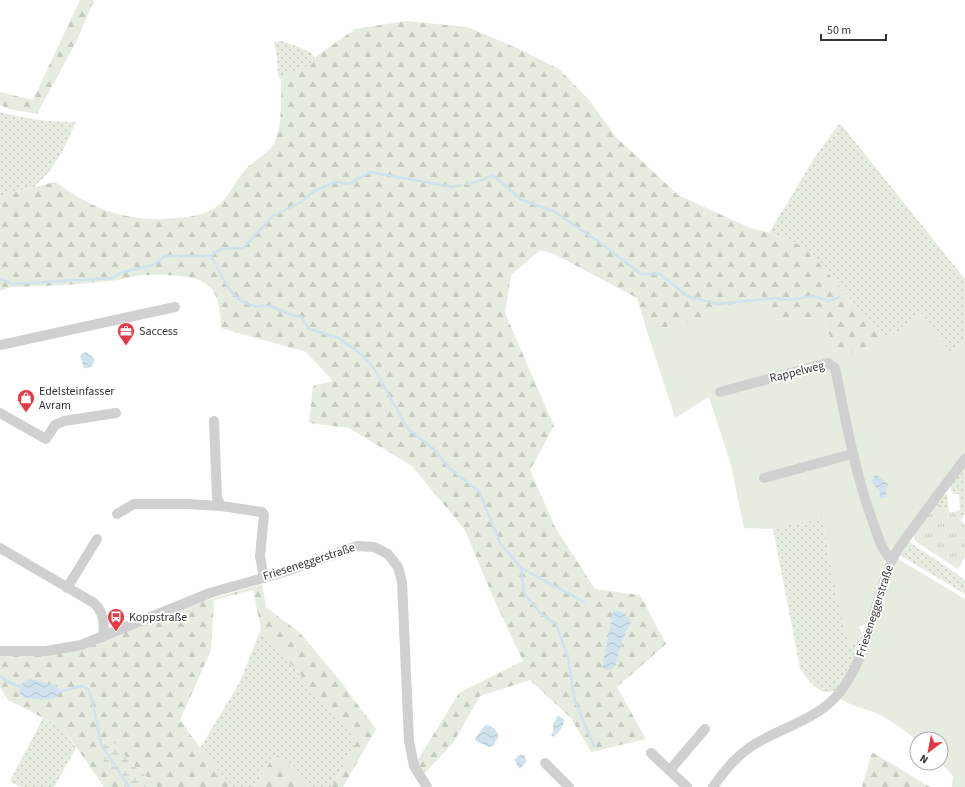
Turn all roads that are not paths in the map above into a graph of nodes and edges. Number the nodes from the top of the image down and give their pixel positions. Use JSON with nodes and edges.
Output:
{"nodes":[{"id":1,"x":175,"y":307,"type":"dead end"},
{"id":2,"x":0,"y":345,"type":"edge"},
{"id":3,"x":720,"y":392,"type":"dead end"},
{"id":4,"x":0,"y":413,"type":"edge"},
{"id":5,"x":116,"y":413,"type":"dead end"},
{"id":6,"x":214,"y":421,"type":"dead end"},
{"id":7,"x":852,"y":454,"type":"junction"},
{"id":8,"x":965,"y":459,"type":"edge"},
{"id":9,"x":764,"y":478,"type":"dead end"},
{"id":10,"x":222,"y":506,"type":"junction"},
{"id":11,"x":117,"y":514,"type":"dead end"},
{"id":12,"x":97,"y":539,"type":"dead end"},
{"id":13,"x":0,"y":548,"type":"edge"},
{"id":14,"x":892,"y":560,"type":"junction"},
{"id":15,"x":264,"y":578,"type":"junction"},
{"id":16,"x":67,"y":588,"type":"junction"},
{"id":17,"x":103,"y":637,"type":"junction"},
{"id":18,"x":0,"y":651,"type":"edge"},
{"id":19,"x":705,"y":729,"type":"dead end"},
{"id":20,"x":651,"y":753,"type":"dead end"},
{"id":21,"x":545,"y":763,"type":"dead end"},
{"id":22,"x":670,"y":770,"type":"junction"},
{"id":23,"x":427,"y":787,"type":"edge"},
{"id":24,"x":569,"y":787,"type":"edge"},
{"id":25,"x":687,"y":787,"type":"edge"},
{"id":26,"x":713,"y":787,"type":"edge"}],
"edges":[{"from":1,"to":2,"type":"street"},
{"from":3,"to":7,"type":"street","name":"Rappelweg"},
{"from":4,"to":5,"type":"street"},
{"from":6,"to":10,"type":"street"},
{"from":7,"to":9,"type":"street"},
{"from":7,"to":14,"type":"street","name":"Rappelweg"},
{"from":8,"to":14,"type":"street","name":"Frieseneggerstraße"},
{"from":10,"to":11,"type":"street"},
{"from":10,"to":15,"type":"street"},
{"from":12,"to":16,"type":"street"},
{"from":13,"to":16,"type":"street"},
{"from":14,"to":26,"type":"street","name":"Frieseneggerstraße"},
{"from":15,"to":17,"type":"street","name":"Frieseneggerstraße"},
{"from":15,"to":23,"type":"street","name":"Frieseneggerstraße"},
{"from":16,"to":17,"type":"street"},
{"from":17,"to":18,"type":"street","name":"Frieseneggerstraße"},
{"from":19,"to":22,"type":"street"},
{"from":20,"to":22,"type":"street"},
{"from":21,"to":24,"type":"street"},
{"from":22,"to":25,"type":"street"}]}
